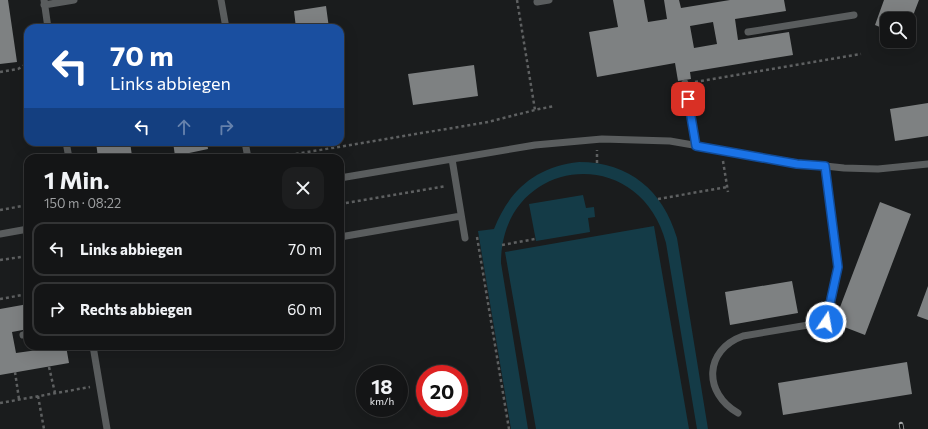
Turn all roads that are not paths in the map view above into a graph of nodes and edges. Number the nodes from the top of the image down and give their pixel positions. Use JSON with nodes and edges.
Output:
{"nodes":[{"id":1,"x":74,"y":0,"type":"edge"},
{"id":2,"x":221,"y":0,"type":"edge"},
{"id":3,"x":549,"y":0,"type":"edge"},
{"id":4,"x":44,"y":2,"type":"edge"},
{"id":5,"x":537,"y":2,"type":"dead end"},
{"id":6,"x":854,"y":15,"type":"dead end"},
{"id":7,"x":47,"y":24,"type":"edge"},
{"id":8,"x":225,"y":24,"type":"edge"},
{"id":9,"x":748,"y":32,"type":"dead end"},
{"id":10,"x":685,"y":83,"type":"road end"},
{"id":11,"x":696,"y":146,"type":"junction"},
{"id":12,"x":452,"y":159,"type":"junction"},
{"id":13,"x":928,"y":164,"type":"edge"},
{"id":14,"x":825,"y":166,"type":"junction"},
{"id":15,"x":344,"y":177,"type":"edge"},
{"id":16,"x":461,"y":216,"type":"junction"},
{"id":17,"x":24,"y":230,"type":"edge"},
{"id":18,"x":0,"y":234,"type":"edge"},
{"id":19,"x":344,"y":236,"type":"edge"},
{"id":20,"x":465,"y":238,"type":"dead end"},
{"id":21,"x":94,"y":350,"type":"edge"},
{"id":22,"x":738,"y":413,"type":"dead end"},
{"id":23,"x":107,"y":429,"type":"edge"}],
"edges":[{"from":1,"to":4,"type":"lane"},
{"from":2,"to":8,"type":"lane"},
{"from":3,"to":5,"type":"lane"},
{"from":4,"to":7,"type":"lane"},
{"from":6,"to":9,"type":"lane"},
{"from":10,"to":11,"type":"lane"},
{"from":11,"to":12,"type":"lane"},
{"from":11,"to":14,"type":"lane"},
{"from":12,"to":15,"type":"lane"},
{"from":12,"to":16,"type":"lane"},
{"from":13,"to":14,"type":"lane"},
{"from":14,"to":22,"type":"lane"},
{"from":16,"to":19,"type":"lane"},
{"from":16,"to":20,"type":"lane"},
{"from":17,"to":18,"type":"lane"},
{"from":21,"to":23,"type":"lane"}]}
